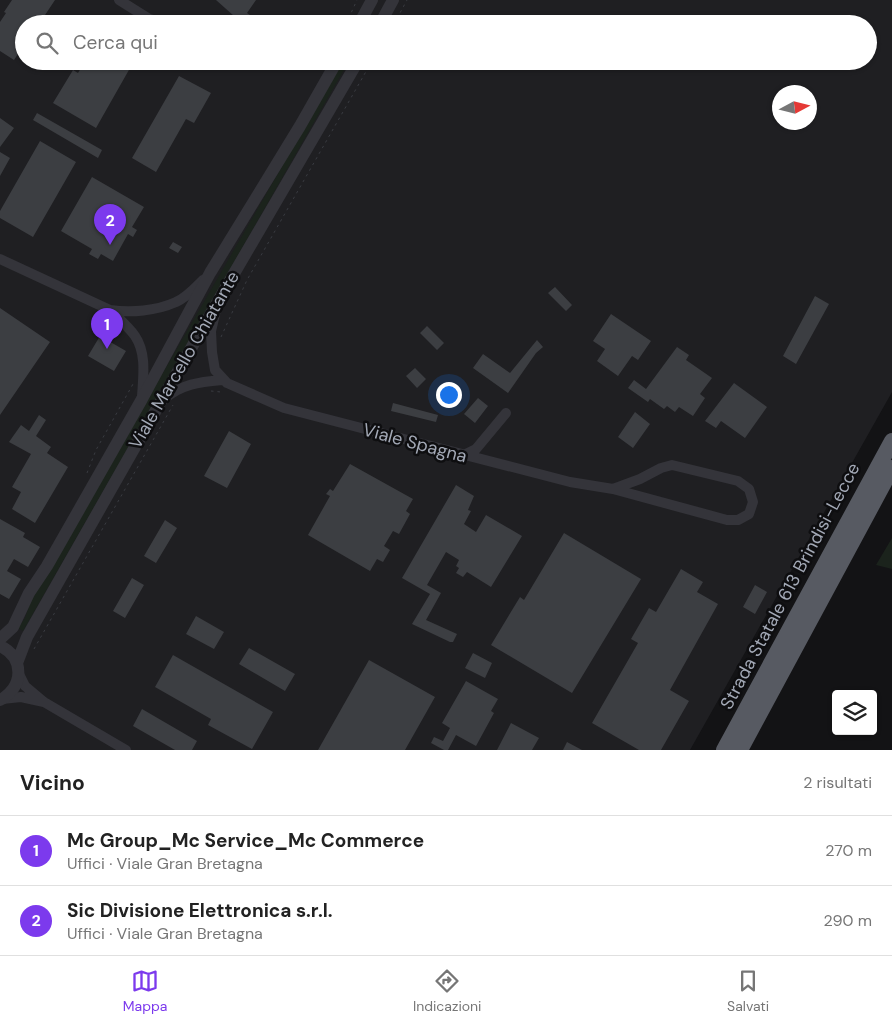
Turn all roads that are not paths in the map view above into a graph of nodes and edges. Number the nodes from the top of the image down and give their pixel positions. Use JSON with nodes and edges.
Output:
{"nodes":[{"id":1,"x":119,"y":0,"type":"edge"},
{"id":2,"x":372,"y":0,"type":"edge"},
{"id":3,"x":393,"y":0,"type":"edge"},
{"id":4,"x":142,"y":15,"type":"edge"},
{"id":5,"x":364,"y":15,"type":"edge"},
{"id":6,"x":385,"y":15,"type":"edge"},
{"id":7,"x":332,"y":70,"type":"edge"},
{"id":8,"x":353,"y":70,"type":"edge"},
{"id":9,"x":0,"y":259,"type":"edge"},
{"id":10,"x":210,"y":273,"type":"junction"},
{"id":11,"x":218,"y":301,"type":"junction"},
{"id":12,"x":110,"y":310,"type":"junction"},
{"id":13,"x":222,"y":380,"type":"junction"},
{"id":14,"x":142,"y":399,"type":"junction"},
{"id":15,"x":160,"y":403,"type":"junction"},
{"id":16,"x":506,"y":413,"type":"dead end"},
{"id":17,"x":892,"y":441,"type":"edge"},
{"id":18,"x":464,"y":456,"type":"junction"},
{"id":19,"x":892,"y":468,"type":"edge"},
{"id":20,"x":892,"y":486,"type":"edge"},
{"id":21,"x":612,"y":489,"type":"junction"},
{"id":22,"x":860,"y":528,"type":"junction"},
{"id":23,"x":0,"y":639,"type":"edge"},
{"id":24,"x":0,"y":646,"type":"edge"},
{"id":25,"x":18,"y":669,"type":"junction"},
{"id":26,"x":0,"y":700,"type":"edge"},
{"id":27,"x":44,"y":702,"type":"junction"},
{"id":28,"x":126,"y":750,"type":"edge"},
{"id":29,"x":724,"y":750,"type":"edge"},
{"id":30,"x":740,"y":750,"type":"edge"}],
"edges":[{"from":1,"to":4,"type":"street"},
{"from":2,"to":5,"type":"street"},
{"from":3,"to":6,"type":"street"},
{"from":7,"to":10,"type":"street","name":"Viale Marcello Chiatante"},
{"from":8,"to":11,"type":"street","name":"Viale Marcello Chiatante"},
{"from":9,"to":12,"type":"street"},
{"from":10,"to":12,"type":"street"},
{"from":10,"to":14,"type":"street","name":"Viale Marcello Chiatante"},
{"from":11,"to":13,"type":"street"},
{"from":11,"to":15,"type":"street","name":"Viale Marcello Chiatante"},
{"from":12,"to":14,"type":"street"},
{"from":13,"to":15,"type":"street","name":"Viale Spagna"},
{"from":13,"to":18,"type":"street","name":"Viale Spagna"},
{"from":14,"to":23,"type":"street","name":"Viale Marcello Chiatante"},
{"from":15,"to":25,"type":"street","name":"Viale Marcello Chiatante"},
{"from":16,"to":18,"type":"street"},
{"from":17,"to":29,"type":"highway","name":"Strada Statale 613 Brindisi-Lecce"},
{"from":18,"to":21,"type":"street","name":"Viale Spagna"},
{"from":19,"to":22,"type":"highway","name":"Strada Statale 613 Brindisi-Lecce"},
{"from":20,"to":22,"type":"highway"},
{"from":21,"to":21,"type":"street","name":"Viale Spagna"},
{"from":22,"to":30,"type":"highway","name":"Strada Statale 613 Brindisi-Lecce"},
{"from":24,"to":25,"type":"street"},
{"from":25,"to":26,"type":"street","name":"Viale Marcello Chiatante"},
{"from":25,"to":27,"type":"street"},
{"from":26,"to":27,"type":"street"},
{"from":27,"to":28,"type":"street"}]}
